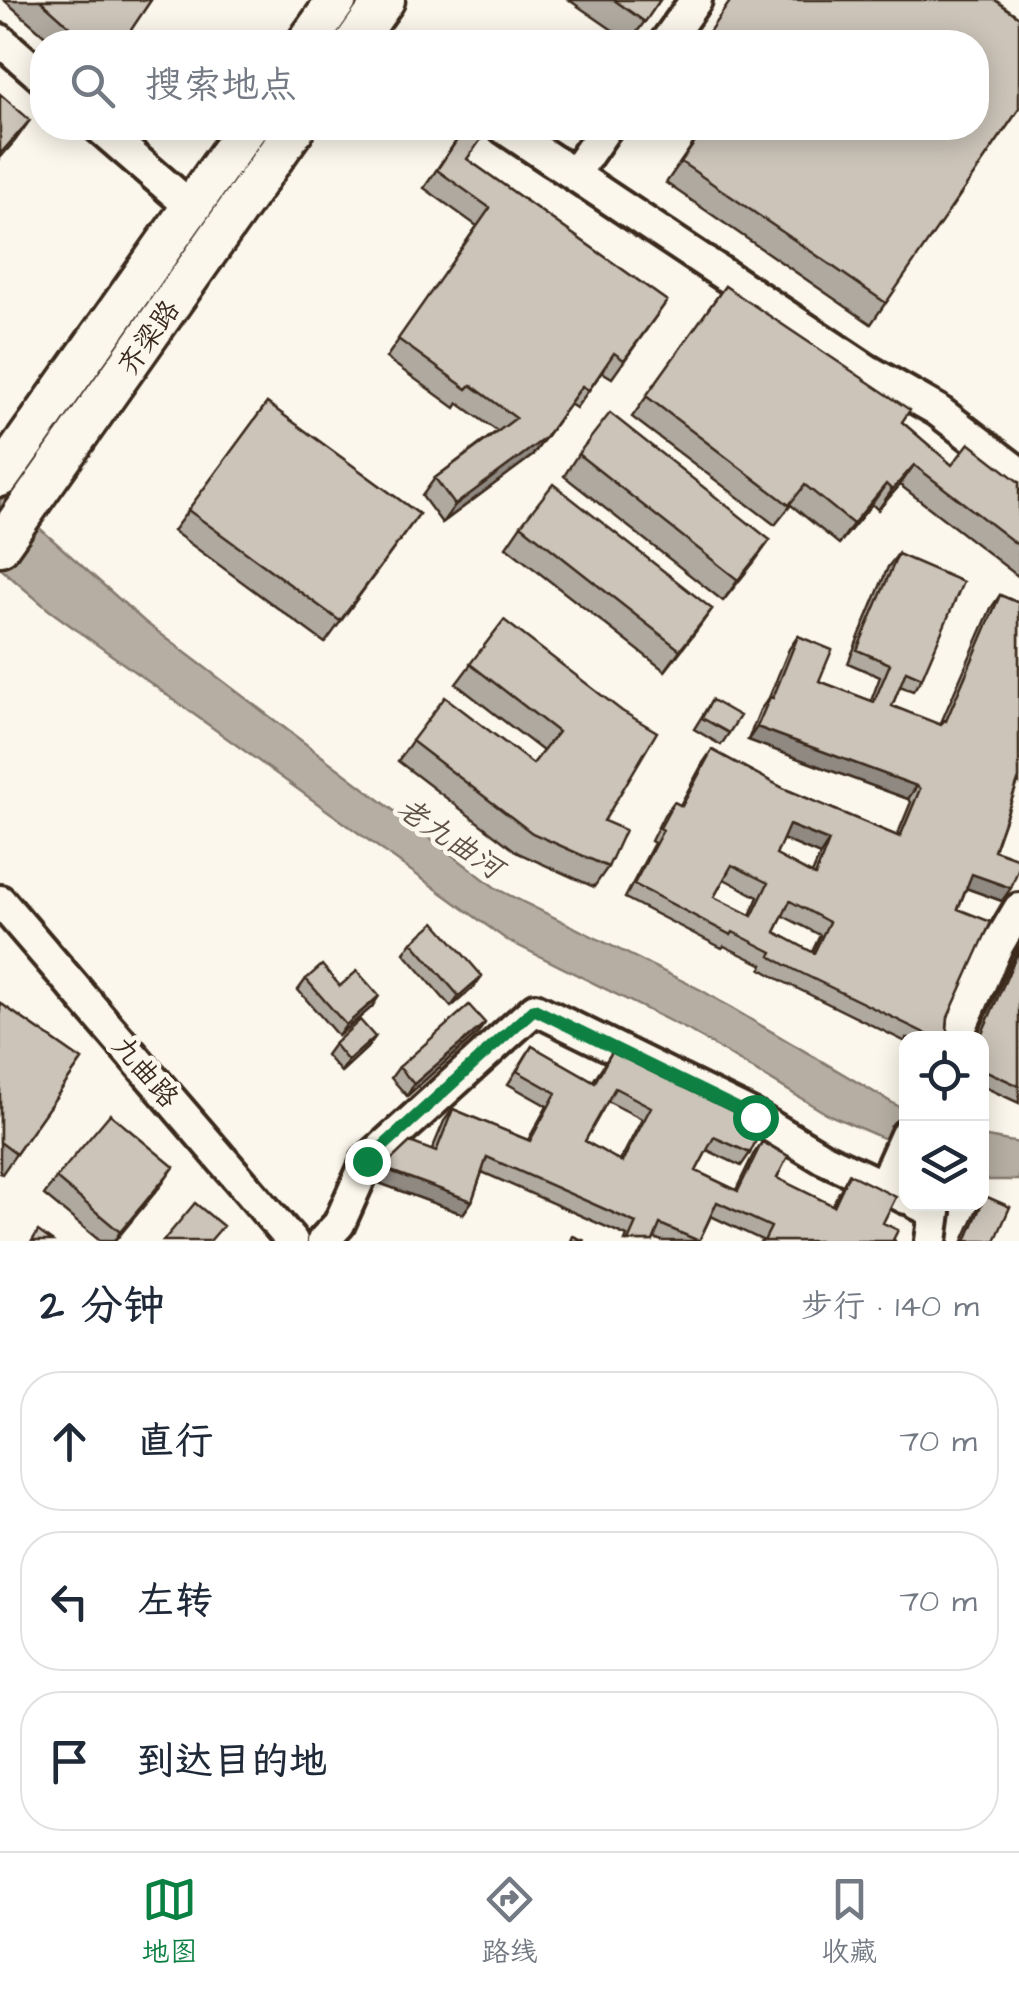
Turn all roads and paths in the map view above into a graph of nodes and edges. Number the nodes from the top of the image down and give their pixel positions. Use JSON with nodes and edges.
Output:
{"nodes":[{"id":1,"x":386,"y":0,"type":"edge"},
{"id":2,"x":696,"y":0,"type":"edge"},
{"id":3,"x":329,"y":3,"type":"edge"},
{"id":4,"x":314,"y":30,"type":"edge"},
{"id":5,"x":356,"y":30,"type":"edge"},
{"id":6,"x":370,"y":30,"type":"edge"},
{"id":7,"x":675,"y":30,"type":"edge"},
{"id":8,"x":0,"y":40,"type":"edge"},
{"id":9,"x":30,"y":66,"type":"edge"},
{"id":10,"x":114,"y":140,"type":"edge"},
{"id":11,"x":238,"y":140,"type":"edge"},
{"id":12,"x":287,"y":140,"type":"edge"},
{"id":13,"x":522,"y":140,"type":"edge"},
{"id":14,"x":598,"y":140,"type":"edge"},
{"id":15,"x":574,"y":174,"type":"junction"},
{"id":16,"x":191,"y":206,"type":"junction"},
{"id":17,"x":1019,"y":473,"type":"edge"},
{"id":18,"x":1,"y":476,"type":"edge"},
{"id":19,"x":0,"y":546,"type":"edge"},
{"id":20,"x":0,"y":901,"type":"edge"},
{"id":21,"x":1019,"y":909,"type":"edge"},
{"id":22,"x":959,"y":1031,"type":"edge"},
{"id":23,"x":893,"y":1186,"type":"edge"},
{"id":24,"x":933,"y":1211,"type":"edge"},
{"id":25,"x":292,"y":1241,"type":"edge"},
{"id":26,"x":323,"y":1241,"type":"edge"},
{"id":27,"x":931,"y":1241,"type":"edge"}],
"edges":[{"from":1,"to":6,"type":"main road"},
{"from":2,"to":7,"type":"street"},
{"from":3,"to":4,"type":"main road"},
{"from":3,"to":5,"type":"main road"},
{"from":8,"to":9,"type":"street"},
{"from":10,"to":16,"type":"street"},
{"from":11,"to":16,"type":"main road","name":"齐梁路"},
{"from":12,"to":19,"type":"main road","name":"齐梁路"},
{"from":13,"to":15,"type":"street"},
{"from":14,"to":15,"type":"street"},
{"from":15,"to":17,"type":"street"},
{"from":16,"to":18,"type":"main road","name":"齐梁路"},
{"from":20,"to":25,"type":"street","name":"九曲路"},
{"from":21,"to":22,"type":"street"},
{"from":23,"to":26,"type":"street"},
{"from":24,"to":27,"type":"street"}]}
